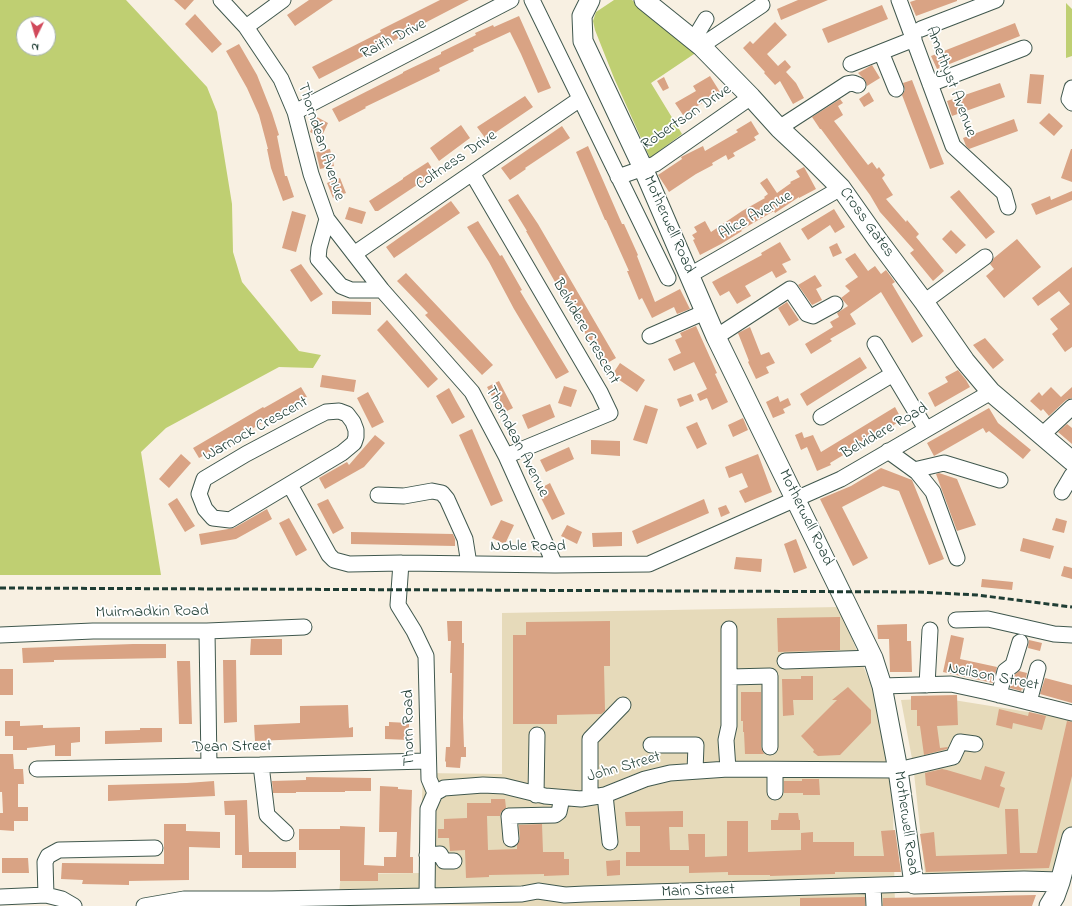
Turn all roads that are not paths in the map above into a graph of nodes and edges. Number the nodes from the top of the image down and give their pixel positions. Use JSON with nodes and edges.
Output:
{"nodes":[{"id":1,"x":221,"y":0,"type":"edge"},
{"id":2,"x":283,"y":0,"type":"edge"},
{"id":3,"x":511,"y":0,"type":"edge"},
{"id":4,"x":532,"y":0,"type":"edge"},
{"id":5,"x":590,"y":0,"type":"edge"},
{"id":6,"x":644,"y":0,"type":"edge"},
{"id":7,"x":899,"y":0,"type":"edge"},
{"id":8,"x":996,"y":0,"type":"edge"},
{"id":9,"x":762,"y":5,"type":"dead end"},
{"id":10,"x":706,"y":19,"type":"dead end"},
{"id":11,"x":246,"y":27,"type":"junction"},
{"id":12,"x":918,"y":34,"type":"junction"},
{"id":13,"x":697,"y":43,"type":"junction"},
{"id":14,"x":1024,"y":48,"type":"dead end"},
{"id":15,"x":881,"y":52,"type":"junction"},
{"id":16,"x":851,"y":64,"type":"dead end"},
{"id":17,"x":930,"y":84,"type":"junction"},
{"id":18,"x":858,"y":85,"type":"dead end"},
{"id":19,"x":1072,"y":88,"type":"edge"},
{"id":20,"x":896,"y":89,"type":"dead end"},
{"id":21,"x":751,"y":97,"type":"junction"},
{"id":22,"x":580,"y":98,"type":"junction"},
{"id":23,"x":1072,"y":103,"type":"edge"},
{"id":24,"x":294,"y":112,"type":"junction"},
{"id":25,"x":778,"y":128,"type":"junction"},
{"id":26,"x":643,"y":168,"type":"junction"},
{"id":27,"x":472,"y":173,"type":"junction"},
{"id":28,"x":618,"y":177,"type":"junction"},
{"id":29,"x":841,"y":188,"type":"junction"},
{"id":30,"x":1008,"y":207,"type":"dead end"},
{"id":31,"x":327,"y":219,"type":"junction"},
{"id":32,"x":354,"y":254,"type":"junction"},
{"id":33,"x":985,"y":257,"type":"dead end"},
{"id":34,"x":690,"y":275,"type":"junction"},
{"id":35,"x":668,"y":278,"type":"dead end"},
{"id":36,"x":382,"y":290,"type":"junction"},
{"id":37,"x":924,"y":302,"type":"junction"},
{"id":38,"x":835,"y":304,"type":"dead end"},
{"id":39,"x":705,"y":312,"type":"junction"},
{"id":40,"x":650,"y":336,"type":"dead end"},
{"id":41,"x":716,"y":337,"type":"junction"},
{"id":42,"x":875,"y":344,"type":"dead end"},
{"id":43,"x":893,"y":374,"type":"junction"},
{"id":44,"x":990,"y":392,"type":"junction"},
{"id":45,"x":1072,"y":407,"type":"edge"},
{"id":46,"x":821,"y":417,"type":"dead end"},
{"id":47,"x":926,"y":429,"type":"junction"},
{"id":48,"x":1042,"y":435,"type":"junction"},
{"id":49,"x":888,"y":450,"type":"junction"},
{"id":50,"x":506,"y":456,"type":"junction"},
{"id":51,"x":1072,"y":461,"type":"edge"},
{"id":52,"x":914,"y":470,"type":"junction"},
{"id":53,"x":1072,"y":475,"type":"edge"},
{"id":54,"x":1000,"y":480,"type":"dead end"},
{"id":55,"x":290,"y":485,"type":"junction"},
{"id":56,"x":1062,"y":492,"type":"dead end"},
{"id":57,"x":378,"y":495,"type":"dead end"},
{"id":58,"x":795,"y":499,"type":"junction"},
{"id":59,"x":957,"y":558,"type":"dead end"},
{"id":60,"x":401,"y":563,"type":"junction"},
{"id":61,"x":469,"y":564,"type":"junction"},
{"id":62,"x":555,"y":565,"type":"junction"},
{"id":63,"x":956,"y":620,"type":"dead end"},
{"id":64,"x":304,"y":627,"type":"dead end"},
{"id":65,"x":729,"y":629,"type":"dead end"},
{"id":66,"x":207,"y":630,"type":"junction"},
{"id":67,"x":930,"y":630,"type":"dead end"},
{"id":68,"x":0,"y":635,"type":"edge"},
{"id":69,"x":1072,"y":635,"type":"edge"},
{"id":70,"x":1020,"y":642,"type":"dead end"},
{"id":71,"x":873,"y":658,"type":"junction"},
{"id":72,"x":785,"y":661,"type":"dead end"},
{"id":73,"x":1038,"y":668,"type":"dead end"},
{"id":74,"x":730,"y":677,"type":"junction"},
{"id":75,"x":928,"y":685,"type":"junction"},
{"id":76,"x":882,"y":686,"type":"junction"},
{"id":77,"x":999,"y":695,"type":"junction"},
{"id":78,"x":1029,"y":702,"type":"junction"},
{"id":79,"x":623,"y":705,"type":"dead end"},
{"id":80,"x":1072,"y":713,"type":"edge"},
{"id":81,"x":537,"y":735,"type":"dead end"},
{"id":82,"x":975,"y":744,"type":"dead end"},
{"id":83,"x":651,"y":746,"type":"dead end"},
{"id":84,"x":770,"y":747,"type":"dead end"},
{"id":85,"x":428,"y":760,"type":"junction"},
{"id":86,"x":209,"y":766,"type":"junction"},
{"id":87,"x":261,"y":766,"type":"junction"},
{"id":88,"x":37,"y":769,"type":"dead end"},
{"id":89,"x":728,"y":769,"type":"junction"},
{"id":90,"x":775,"y":770,"type":"junction"},
{"id":91,"x":898,"y":770,"type":"junction"},
{"id":92,"x":695,"y":771,"type":"junction"},
{"id":93,"x":775,"y":792,"type":"dead end"},
{"id":94,"x":435,"y":793,"type":"junction"},
{"id":95,"x":605,"y":794,"type":"junction"},
{"id":96,"x":536,"y":795,"type":"junction"},
{"id":97,"x":590,"y":797,"type":"junction"},
{"id":98,"x":562,"y":798,"type":"junction"},
{"id":99,"x":286,"y":833,"type":"dead end"},
{"id":100,"x":1072,"y":837,"type":"edge"},
{"id":101,"x":511,"y":839,"type":"dead end"},
{"id":102,"x":610,"y":842,"type":"dead end"},
{"id":103,"x":156,"y":848,"type":"dead end"},
{"id":104,"x":428,"y":855,"type":"junction"},
{"id":105,"x":454,"y":861,"type":"dead end"},
{"id":106,"x":1060,"y":882,"type":"junction"},
{"id":107,"x":914,"y":884,"type":"junction"},
{"id":108,"x":873,"y":886,"type":"junction"},
{"id":109,"x":46,"y":895,"type":"junction"},
{"id":110,"x":427,"y":896,"type":"junction"},
{"id":111,"x":0,"y":897,"type":"edge"},
{"id":112,"x":522,"y":900,"type":"edge"},
{"id":113,"x":272,"y":902,"type":"edge"},
{"id":114,"x":151,"y":905,"type":"edge"},
{"id":115,"x":74,"y":906,"type":"edge"},
{"id":116,"x":874,"y":906,"type":"edge"},
{"id":117,"x":1049,"y":906,"type":"edge"}],
"edges":[{"from":1,"to":11,"type":"street","name":"Thorndean Avenue"},
{"from":2,"to":11,"type":"street"},
{"from":3,"to":24,"type":"street","name":"Raith Drive"},
{"from":4,"to":22,"type":"street","name":"Motherwell Road"},
{"from":5,"to":26,"type":"main road","name":"Motherwell Road"},
{"from":6,"to":13,"type":"main road","name":"Cross Gates"},
{"from":7,"to":12,"type":"street","name":"Amethyst Avenue"},
{"from":8,"to":12,"type":"street"},
{"from":9,"to":13,"type":"street"},
{"from":10,"to":13,"type":"street"},
{"from":11,"to":24,"type":"street","name":"Thorndean Avenue"},
{"from":12,"to":15,"type":"street"},
{"from":12,"to":17,"type":"street","name":"Amethyst Avenue"},
{"from":13,"to":21,"type":"main road","name":"Cross Gates"},
{"from":14,"to":17,"type":"street"},
{"from":15,"to":16,"type":"street"},
{"from":15,"to":20,"type":"street"},
{"from":17,"to":30,"type":"street","name":"Amethyst Avenue"},
{"from":18,"to":25,"type":"street"},
{"from":19,"to":23,"type":"street"},
{"from":21,"to":25,"type":"main road","name":"Cross Gates"},
{"from":21,"to":26,"type":"street","name":"Robertson Drive"},
{"from":22,"to":27,"type":"street","name":"Coltness Drive"},
{"from":22,"to":28,"type":"street","name":"Motherwell Road"},
{"from":24,"to":31,"type":"street","name":"Thorndean Avenue"},
{"from":25,"to":29,"type":"main road","name":"Cross Gates"},
{"from":26,"to":28,"type":"street","name":"Motherwell Road"},
{"from":26,"to":34,"type":"main road","name":"Motherwell Road"},
{"from":27,"to":32,"type":"street","name":"Coltness Drive"},
{"from":27,"to":50,"type":"street","name":"Belvidere Crescent"},
{"from":28,"to":35,"type":"street","name":"Motherwell Road"},
{"from":29,"to":34,"type":"street","name":"Alice Avenue"},
{"from":29,"to":37,"type":"main road","name":"Cross Gates"},
{"from":31,"to":32,"type":"street","name":"Thorndean Avenue"},
{"from":31,"to":36,"type":"street","name":"Thorndean Avenue"},
{"from":32,"to":36,"type":"street","name":"Thorndean Avenue"},
{"from":33,"to":37,"type":"street"},
{"from":34,"to":39,"type":"main road","name":"Motherwell Road"},
{"from":36,"to":50,"type":"street","name":"Thorndean Avenue"},
{"from":37,"to":44,"type":"main road","name":"Cross Gates"},
{"from":38,"to":41,"type":"street"},
{"from":39,"to":40,"type":"street"},
{"from":39,"to":41,"type":"main road","name":"Motherwell Road"},
{"from":41,"to":58,"type":"main road","name":"Motherwell Road"},
{"from":42,"to":43,"type":"street"},
{"from":43,"to":46,"type":"street"},
{"from":43,"to":47,"type":"street"},
{"from":44,"to":47,"type":"street","name":"Belvidere Road"},
{"from":44,"to":48,"type":"main road","name":"Cross Gates"},
{"from":45,"to":48,"type":"street"},
{"from":47,"to":49,"type":"street","name":"Belvidere Road"},
{"from":48,"to":51,"type":"main road","name":"Cross Gates"},
{"from":49,"to":52,"type":"street"},
{"from":49,"to":58,"type":"street","name":"Belvidere Road"},
{"from":50,"to":62,"type":"street","name":"Thorndean Avenue"},
{"from":52,"to":54,"type":"street"},
{"from":52,"to":59,"type":"street"},
{"from":53,"to":56,"type":"street"},
{"from":55,"to":55,"type":"street","name":"Warnock Crescent"},
{"from":55,"to":60,"type":"street","name":"Noble Road"},
{"from":57,"to":61,"type":"street"},
{"from":58,"to":62,"type":"street","name":"Noble Road"},
{"from":58,"to":71,"type":"main road","name":"Motherwell Road"},
{"from":60,"to":61,"type":"street","name":"Noble Road"},
{"from":60,"to":85,"type":"street","name":"Thorn Road"},
{"from":61,"to":62,"type":"street","name":"Noble Road"},
{"from":63,"to":69,"type":"street"},
{"from":64,"to":66,"type":"street","name":"Muirmadkin Road"},
{"from":65,"to":74,"type":"street"},
{"from":66,"to":68,"type":"street","name":"Muirmadkin Road"},
{"from":66,"to":86,"type":"street"},
{"from":67,"to":75,"type":"street"},
{"from":70,"to":77,"type":"street"},
{"from":71,"to":72,"type":"street"},
{"from":71,"to":76,"type":"main road","name":"Motherwell Road"},
{"from":73,"to":78,"type":"street"},
{"from":74,"to":84,"type":"street"},
{"from":74,"to":89,"type":"street"},
{"from":75,"to":76,"type":"street","name":"Neilson Street"},
{"from":75,"to":77,"type":"street","name":"Neilson Street"},
{"from":76,"to":91,"type":"main road","name":"Motherwell Road"},
{"from":77,"to":78,"type":"street","name":"Neilson Street"},
{"from":78,"to":80,"type":"street","name":"Neilson Street"},
{"from":79,"to":97,"type":"street"},
{"from":81,"to":96,"type":"street"},
{"from":82,"to":91,"type":"street","name":"John Street"},
{"from":83,"to":92,"type":"street"},
{"from":85,"to":87,"type":"street","name":"Dean Street"},
{"from":85,"to":94,"type":"street","name":"Thorn Road"},
{"from":86,"to":87,"type":"street","name":"Dean Street"},
{"from":86,"to":88,"type":"street","name":"Dean Street"},
{"from":87,"to":99,"type":"street"},
{"from":89,"to":90,"type":"street","name":"John Street"},
{"from":89,"to":92,"type":"street","name":"John Street"},
{"from":90,"to":91,"type":"street","name":"John Street"},
{"from":90,"to":93,"type":"street"},
{"from":91,"to":107,"type":"main road","name":"Motherwell Road"},
{"from":92,"to":95,"type":"street","name":"John Street"},
{"from":94,"to":96,"type":"street","name":"John Street"},
{"from":94,"to":104,"type":"street"},
{"from":95,"to":97,"type":"street","name":"John Street"},
{"from":95,"to":102,"type":"street"},
{"from":96,"to":98,"type":"street","name":"John Street"},
{"from":97,"to":98,"type":"street","name":"John Street"},
{"from":98,"to":101,"type":"street"},
{"from":100,"to":106,"type":"main road"},
{"from":103,"to":109,"type":"street"},
{"from":104,"to":105,"type":"street"},
{"from":104,"to":110,"type":"street"},
{"from":106,"to":107,"type":"main road","name":"Main Street"},
{"from":106,"to":117,"type":"main road"},
{"from":107,"to":108,"type":"street","name":"Main Street"},
{"from":108,"to":112,"type":"street","name":"Main Street"},
{"from":108,"to":116,"type":"street"},
{"from":109,"to":111,"type":"street"},
{"from":109,"to":115,"type":"street"},
{"from":110,"to":112,"type":"street","name":"Main Street"},
{"from":110,"to":113,"type":"street","name":"Main Street"},
{"from":113,"to":114,"type":"street","name":"Main Street"}]}
